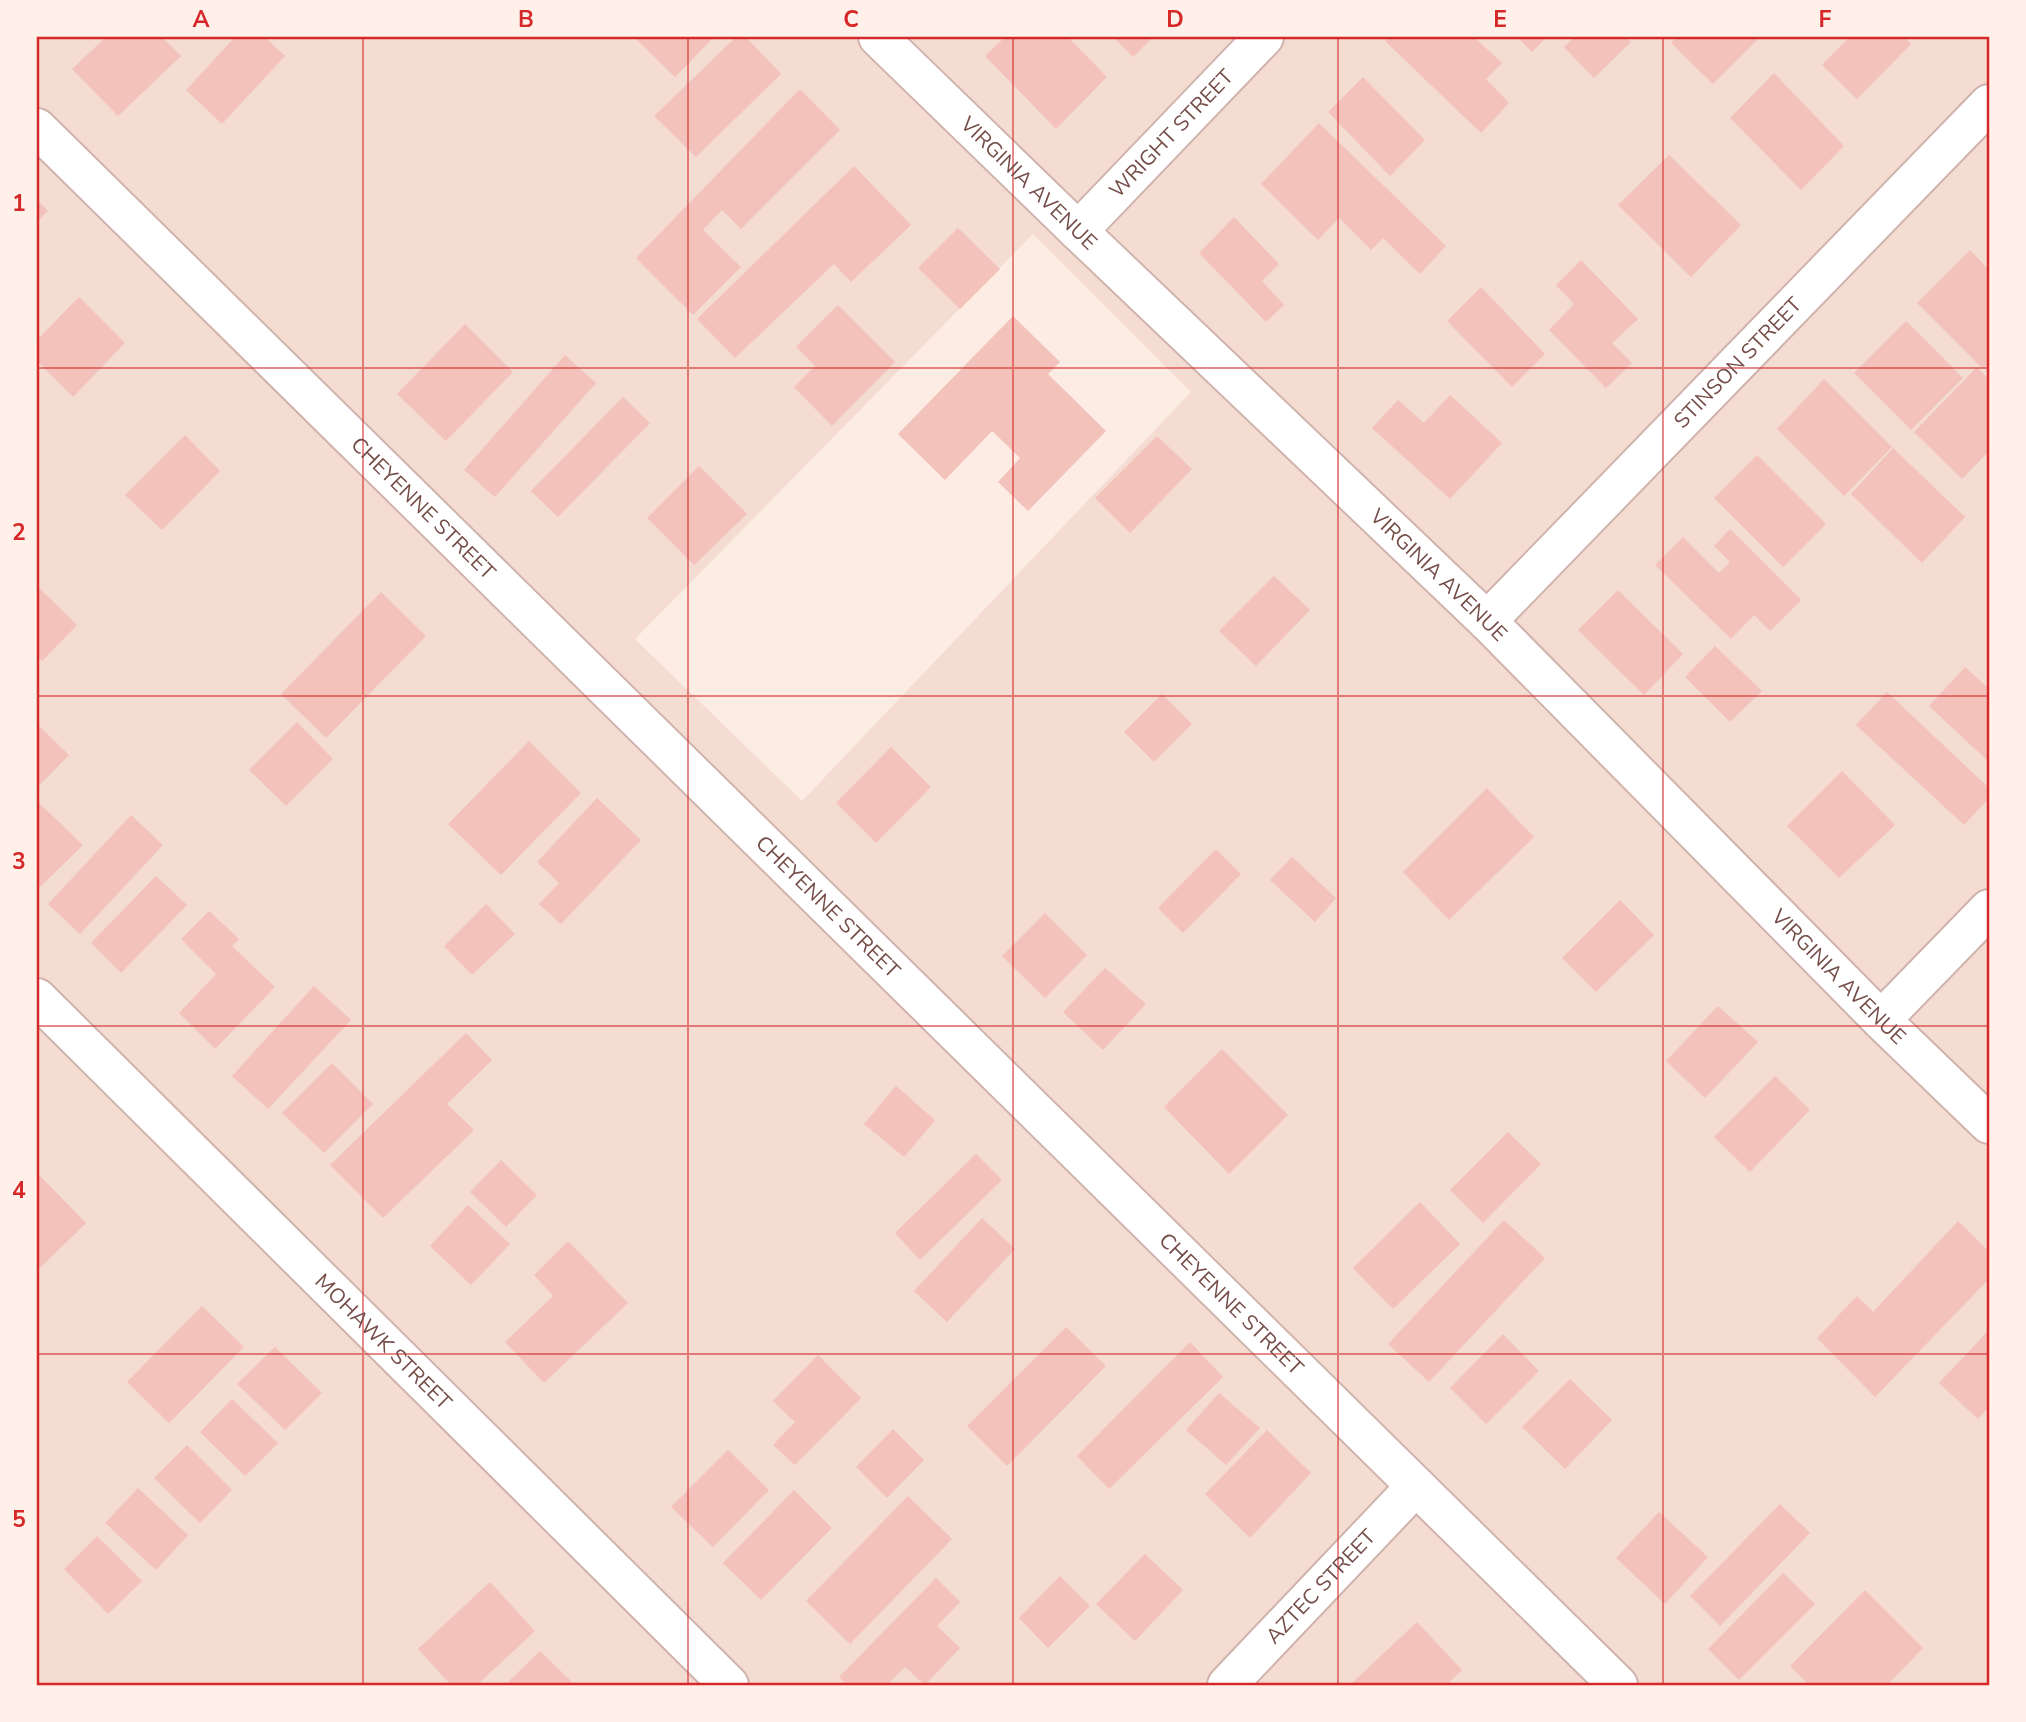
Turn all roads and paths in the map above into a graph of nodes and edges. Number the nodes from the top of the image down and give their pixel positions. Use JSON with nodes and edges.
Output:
{"nodes":[{"id":1,"x":878,"y":37,"type":"edge"},
{"id":2,"x":1264,"y":37,"type":"edge"},
{"id":3,"x":1989,"y":104,"type":"edge"},
{"id":4,"x":37,"y":128,"type":"edge"},
{"id":5,"x":1078,"y":231,"type":"junction"},
{"id":6,"x":1487,"y":621,"type":"junction"},
{"id":7,"x":1989,"y":909,"type":"edge"},
{"id":8,"x":37,"y":998,"type":"edge"},
{"id":9,"x":1881,"y":1020,"type":"junction"},
{"id":10,"x":1989,"y":1124,"type":"edge"},
{"id":11,"x":1416,"y":1486,"type":"junction"},
{"id":12,"x":729,"y":1685,"type":"edge"},
{"id":13,"x":1227,"y":1685,"type":"edge"},
{"id":14,"x":1618,"y":1685,"type":"edge"}],
"edges":[{"from":1,"to":5,"type":"street","name":"VIRGINIA AVENUE"},
{"from":2,"to":5,"type":"street","name":"WRIGHT STREET"},
{"from":3,"to":6,"type":"street","name":"STINSON STREET"},
{"from":4,"to":11,"type":"street","name":"CHEYENNE STREET"},
{"from":5,"to":6,"type":"street","name":"VIRGINIA AVENUE"},
{"from":6,"to":9,"type":"street","name":"VIRGINIA AVENUE"},
{"from":7,"to":9,"type":"street"},
{"from":8,"to":12,"type":"street","name":"MOHAWK STREET"},
{"from":9,"to":10,"type":"street","name":"VIRGINIA AVENUE"},
{"from":11,"to":13,"type":"street","name":"AZTEC STREET"},
{"from":11,"to":14,"type":"street","name":"CHEYENNE STREET"}]}
